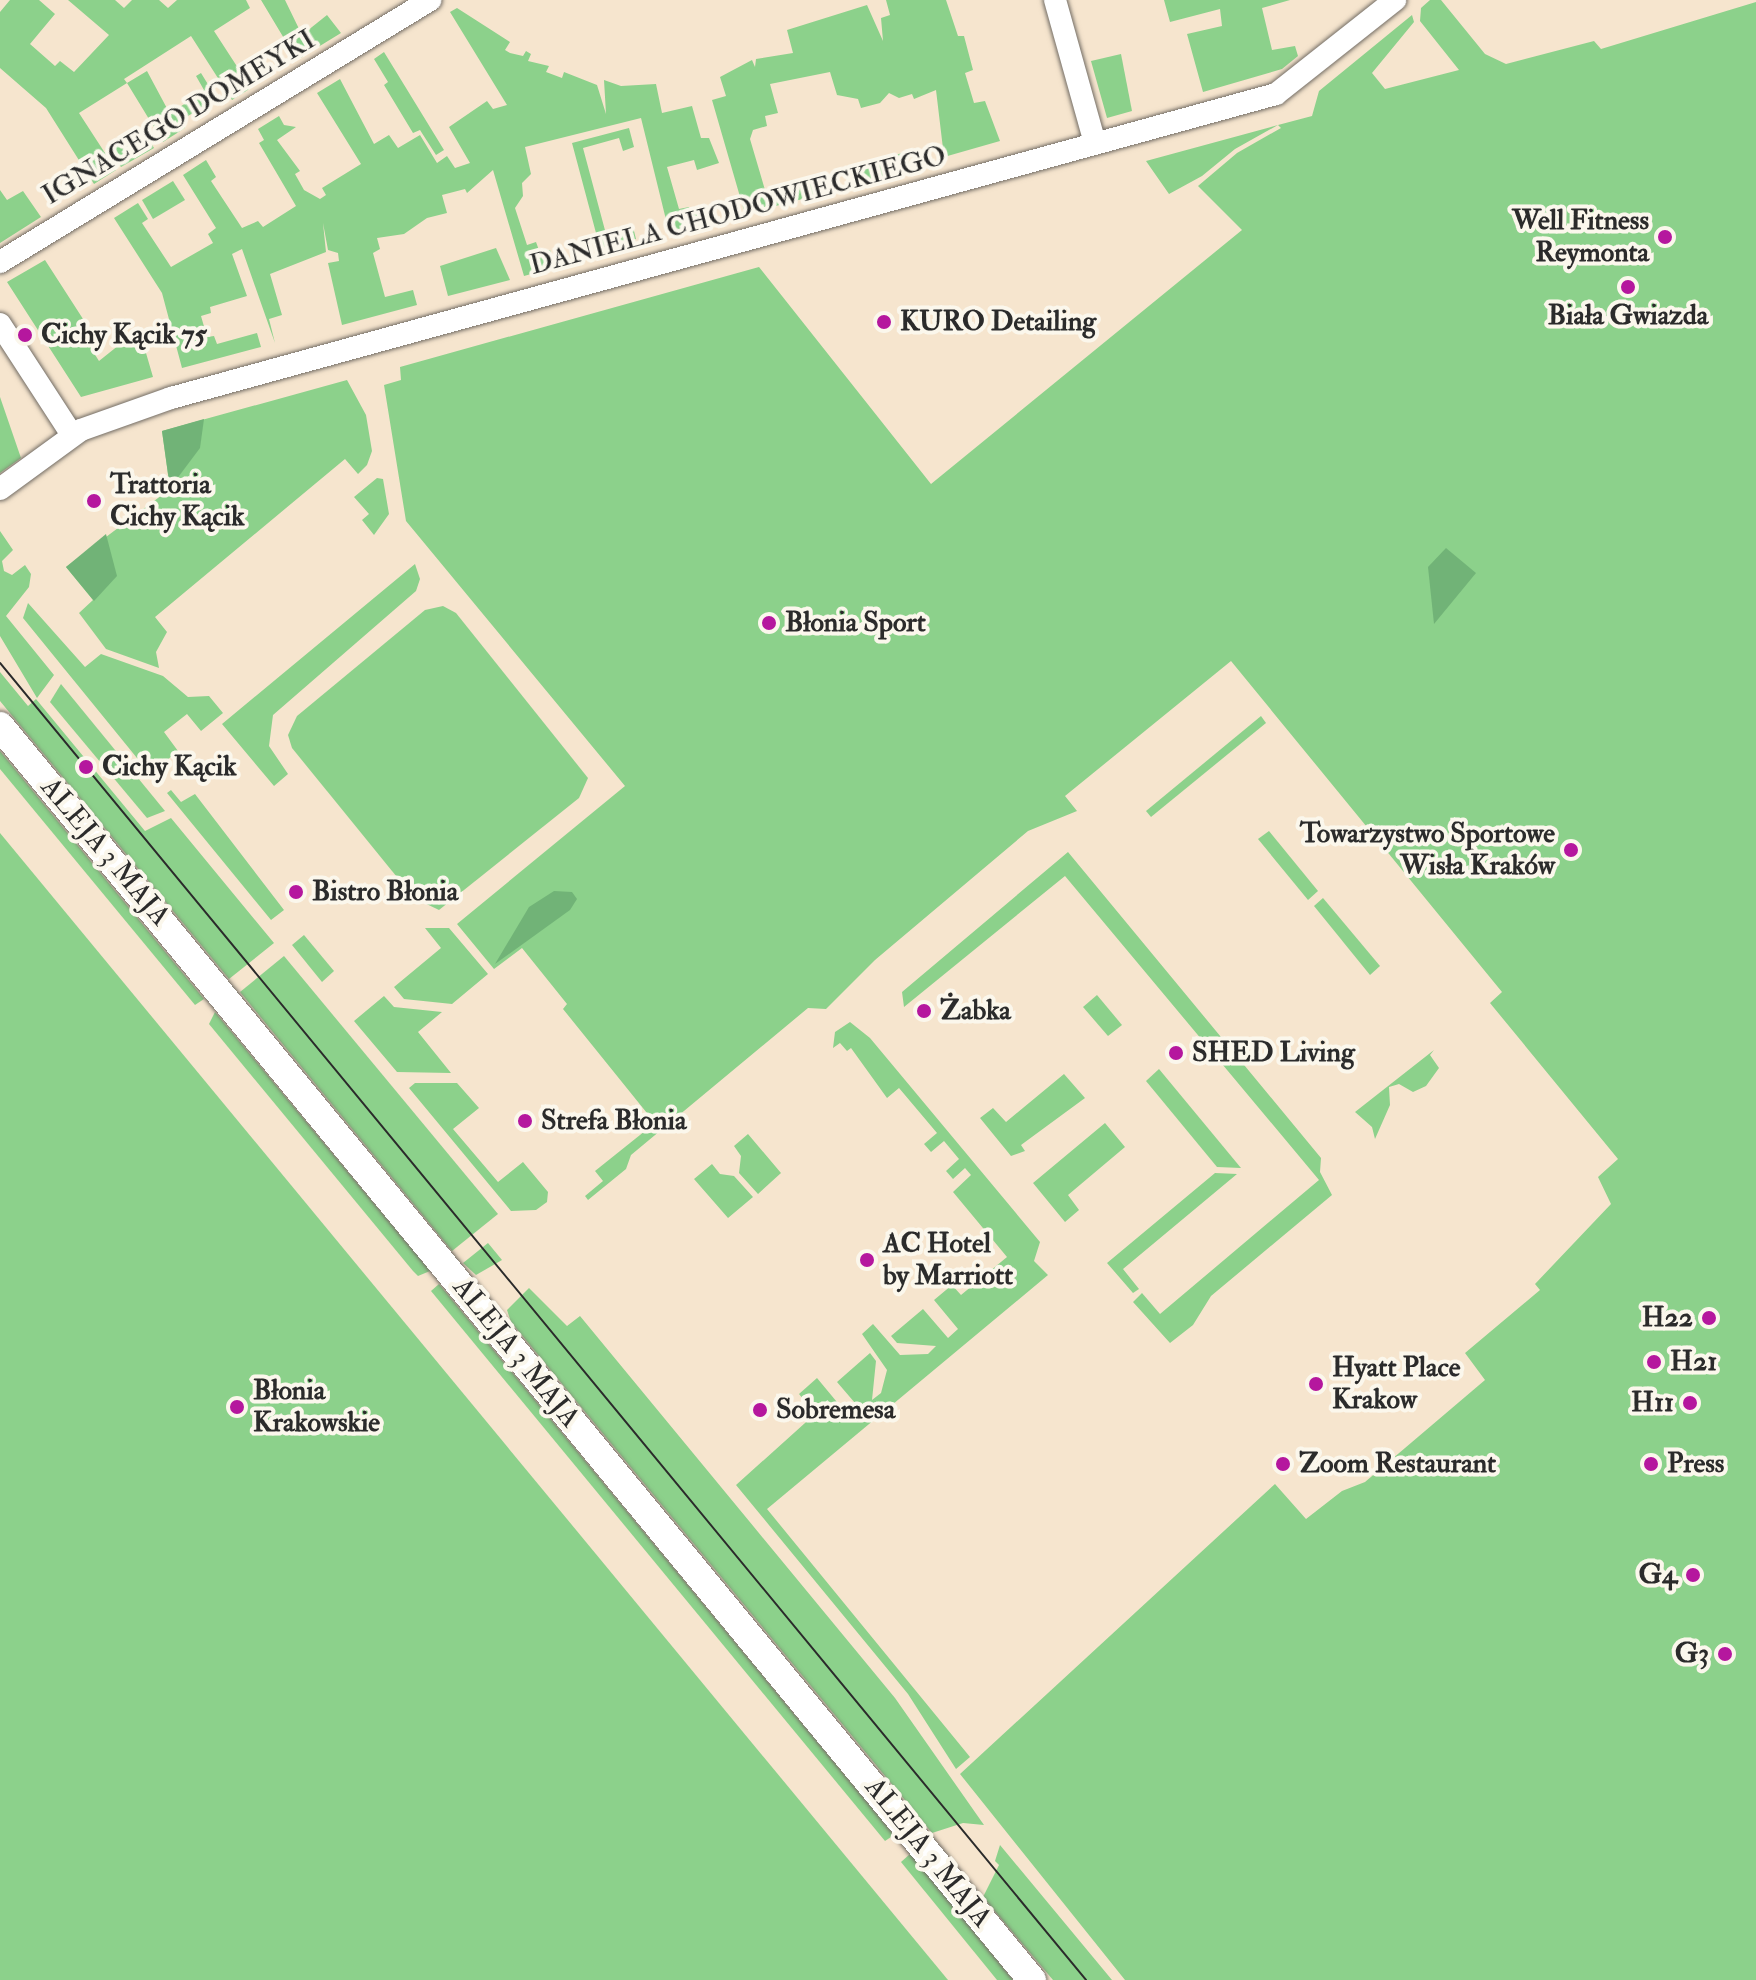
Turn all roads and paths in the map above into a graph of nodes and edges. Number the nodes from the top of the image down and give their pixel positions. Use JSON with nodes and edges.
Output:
{"nodes":[{"id":1,"x":430,"y":0,"type":"edge"},
{"id":2,"x":1055,"y":0,"type":"edge"},
{"id":3,"x":1395,"y":0,"type":"edge"},
{"id":4,"x":1095,"y":143,"type":"junction"},
{"id":5,"x":0,"y":262,"type":"edge"},
{"id":6,"x":0,"y":324,"type":"edge"},
{"id":7,"x":72,"y":435,"type":"junction"},
{"id":8,"x":0,"y":489,"type":"edge"},
{"id":9,"x":0,"y":726,"type":"edge"},
{"id":10,"x":1032,"y":1980,"type":"edge"}],
"edges":[{"from":1,"to":5,"type":"street","name":"IGNACEGO DOMEYKI"},
{"from":2,"to":4,"type":"street"},
{"from":3,"to":4,"type":"street","name":"DANIELA CHODOWIECKIEGO"},
{"from":4,"to":7,"type":"street","name":"DANIELA CHODOWIECKIEGO"},
{"from":6,"to":7,"type":"street"},
{"from":7,"to":8,"type":"street","name":"DANIELA CHODOWIECKIEGO"},
{"from":9,"to":10,"type":"street","name":"ALEJA 3 MAJA"}]}
